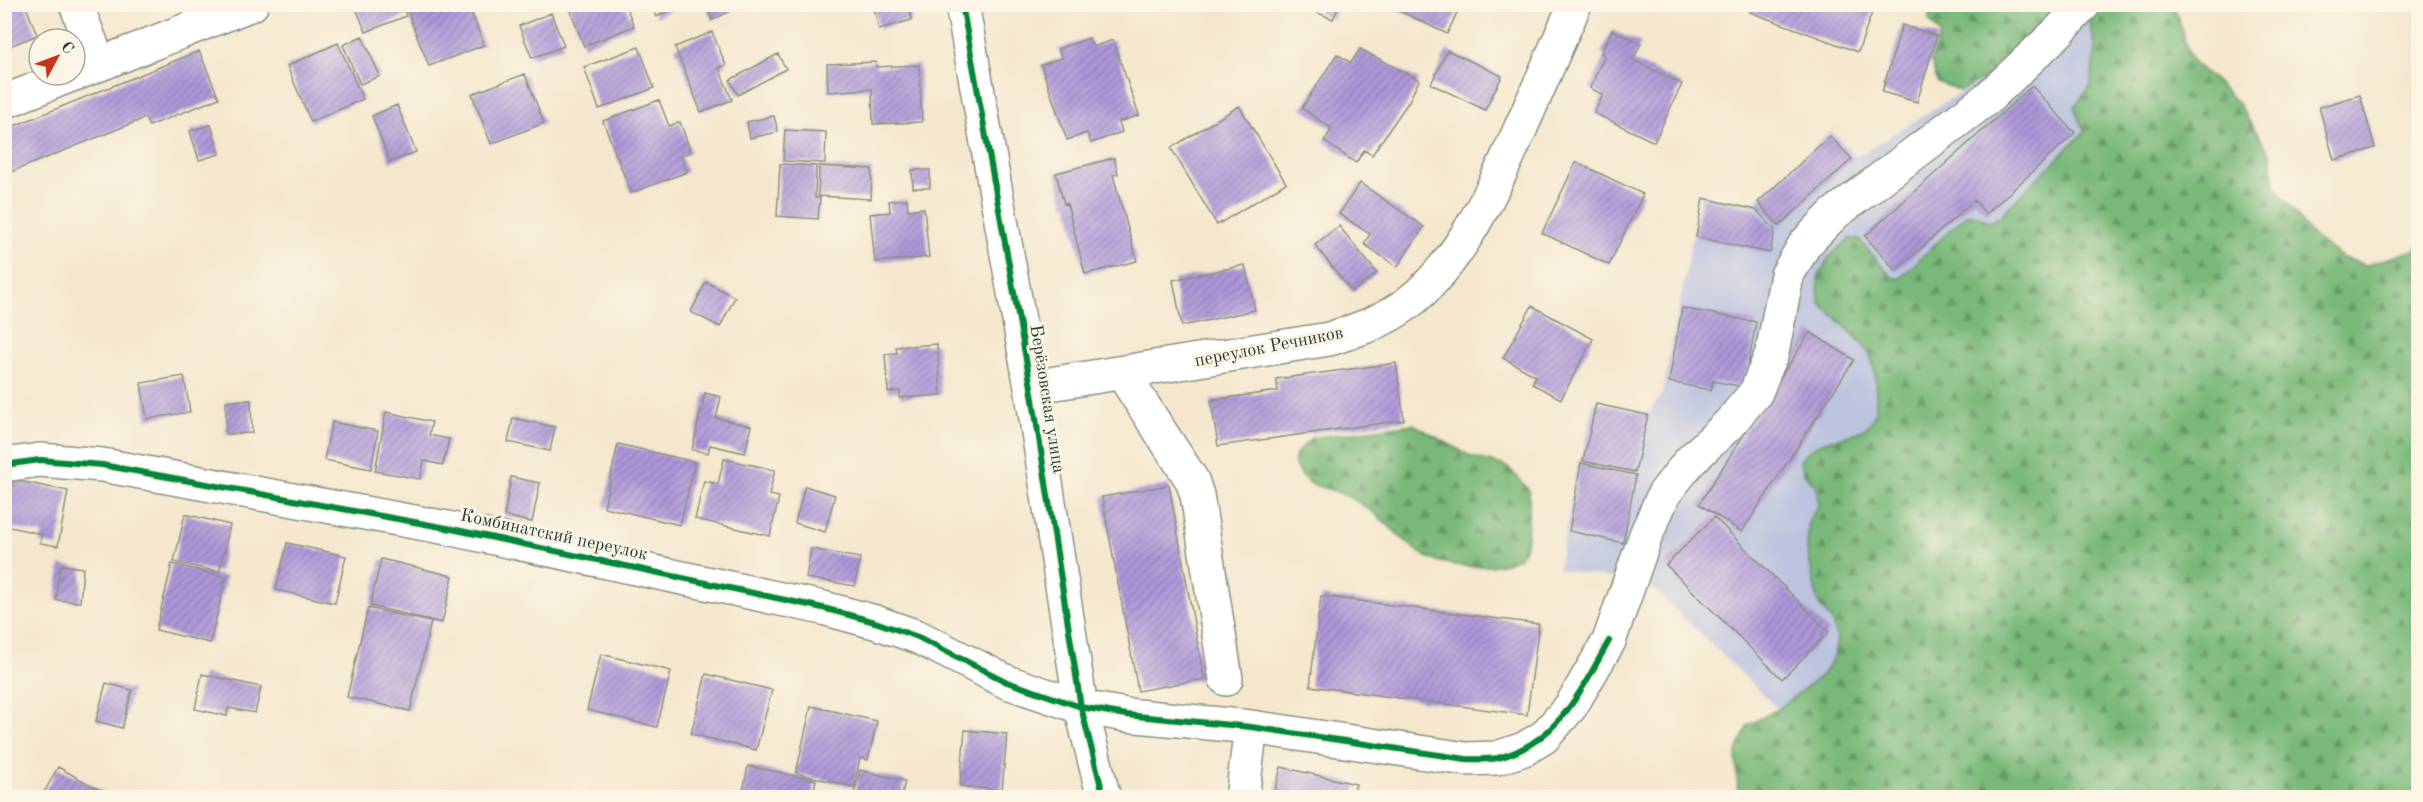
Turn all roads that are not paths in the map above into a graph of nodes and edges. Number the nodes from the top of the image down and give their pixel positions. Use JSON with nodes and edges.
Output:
{"nodes":[{"id":1,"x":76,"y":4,"type":"edge"},
{"id":2,"x":252,"y":4,"type":"edge"},
{"id":3,"x":962,"y":4,"type":"edge"},
{"id":4,"x":1575,"y":4,"type":"edge"},
{"id":5,"x":2084,"y":4,"type":"edge"},
{"id":6,"x":78,"y":27,"type":"edge"},
{"id":7,"x":87,"y":69,"type":"edge"},
{"id":8,"x":42,"y":87,"type":"edge"},
{"id":9,"x":4,"y":102,"type":"edge"},
{"id":10,"x":1122,"y":373,"type":"junction"},
{"id":11,"x":1031,"y":387,"type":"junction"},
{"id":12,"x":4,"y":465,"type":"edge"},
{"id":13,"x":1226,"y":679,"type":"dead end"},
{"id":14,"x":1081,"y":707,"type":"junction"},
{"id":15,"x":1251,"y":728,"type":"junction"},
{"id":16,"x":1104,"y":798,"type":"edge"},
{"id":17,"x":1242,"y":798,"type":"edge"}],
"edges":[{"from":1,"to":6,"type":"street"},
{"from":2,"to":7,"type":"street"},
{"from":3,"to":11,"type":"street","name":"Берёзовская улица"},
{"from":4,"to":10,"type":"street","name":"переулок Речников"},
{"from":5,"to":15,"type":"street","name":"Комбинатский переулок"},
{"from":8,"to":9,"type":"street"},
{"from":10,"to":11,"type":"street","name":"переулок Речников"},
{"from":10,"to":13,"type":"street"},
{"from":11,"to":14,"type":"street","name":"Берёзовская улица"},
{"from":12,"to":14,"type":"street","name":"Комбинатский переулок"},
{"from":14,"to":15,"type":"street","name":"Комбинатский переулок"},
{"from":14,"to":16,"type":"street","name":"Берёзовская улица"},
{"from":15,"to":17,"type":"street"}]}
